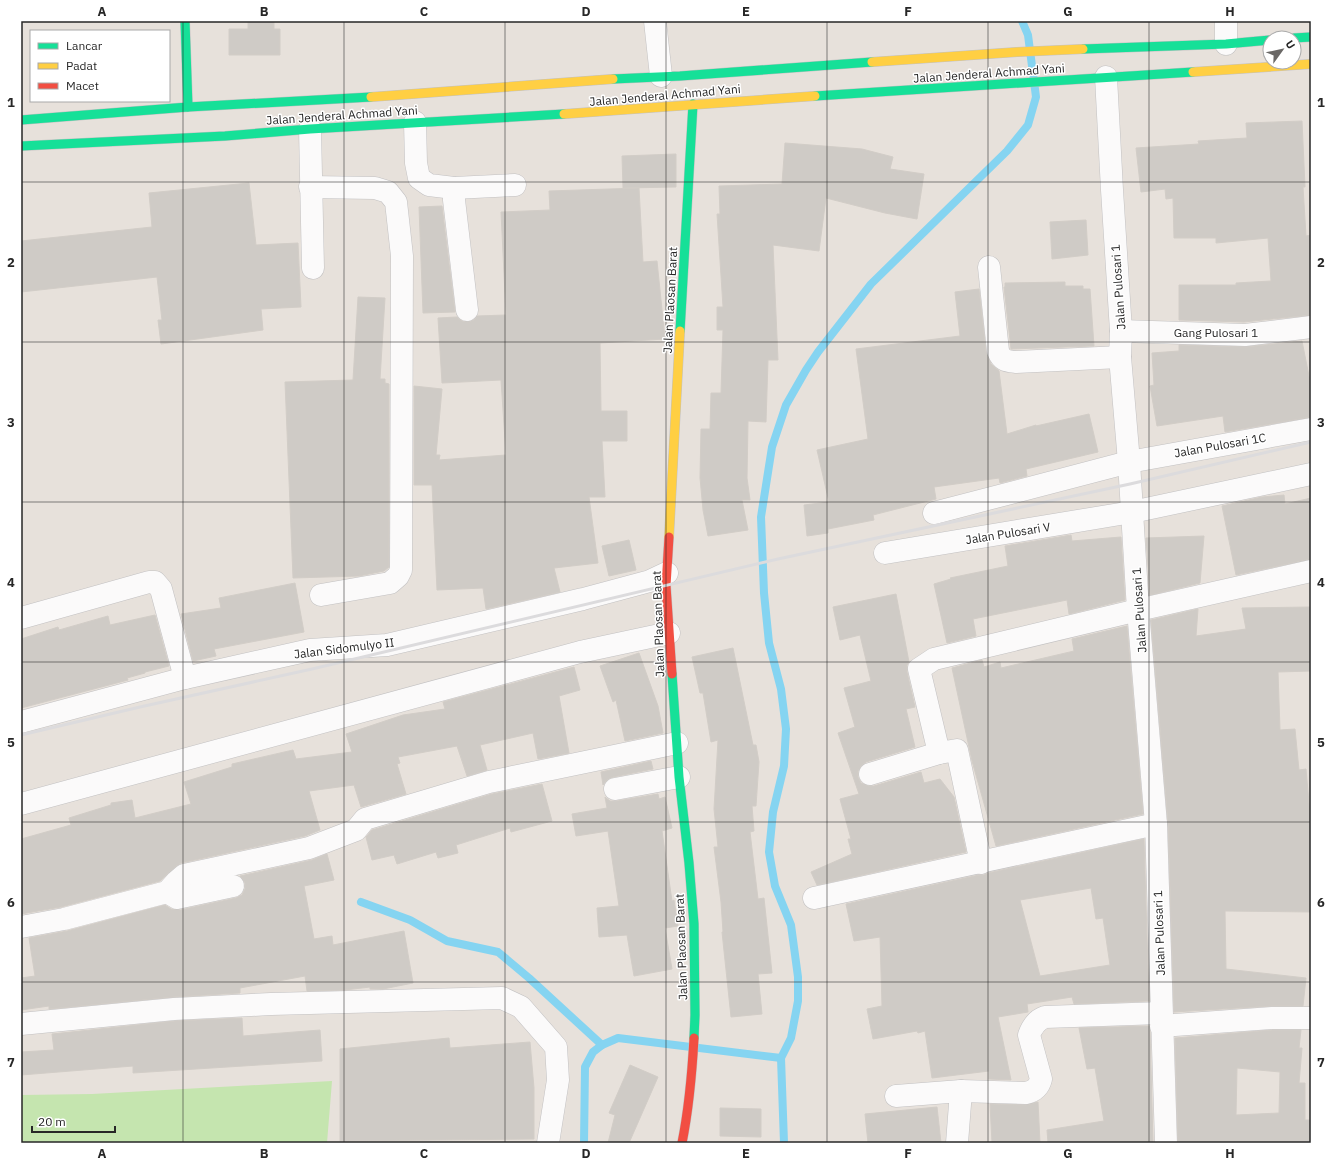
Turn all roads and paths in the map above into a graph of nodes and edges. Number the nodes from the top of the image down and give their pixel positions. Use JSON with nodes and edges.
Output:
{"nodes":[{"id":1,"x":185,"y":21,"type":"edge"},
{"id":2,"x":655,"y":21,"type":"edge"},
{"id":3,"x":1226,"y":21,"type":"edge"},
{"id":4,"x":1262,"y":41,"type":"edge"},
{"id":5,"x":1226,"y":44,"type":"junction"},
{"id":6,"x":1311,"y":64,"type":"edge"},
{"id":7,"x":661,"y":76,"type":"junction"},
{"id":8,"x":1106,"y":77,"type":"junction"},
{"id":9,"x":693,"y":104,"type":"junction"},
{"id":10,"x":188,"y":107,"type":"junction"},
{"id":11,"x":21,"y":120,"type":"edge"},
{"id":12,"x":415,"y":122,"type":"junction"},
{"id":13,"x":310,"y":129,"type":"junction"},
{"id":14,"x":21,"y":146,"type":"edge"},
{"id":15,"x":515,"y":185,"type":"dead end"},
{"id":16,"x":310,"y":187,"type":"junction"},
{"id":17,"x":454,"y":188,"type":"junction"},
{"id":18,"x":988,"y":267,"type":"dead end"},
{"id":19,"x":313,"y":268,"type":"dead end"},
{"id":20,"x":467,"y":310,"type":"dead end"},
{"id":21,"x":1311,"y":327,"type":"edge"},
{"id":22,"x":1121,"y":331,"type":"junction"},
{"id":23,"x":1120,"y":357,"type":"junction"},
{"id":24,"x":1311,"y":429,"type":"edge"},
{"id":25,"x":1129,"y":462,"type":"junction"},
{"id":26,"x":1311,"y":474,"type":"edge"},
{"id":27,"x":1132,"y":512,"type":"junction"},
{"id":28,"x":934,"y":513,"type":"dead end"},
{"id":29,"x":885,"y":553,"type":"dead end"},
{"id":30,"x":1311,"y":571,"type":"edge"},
{"id":31,"x":667,"y":573,"type":"junction"},
{"id":32,"x":322,"y":595,"type":"dead end"},
{"id":33,"x":1138,"y":610,"type":"junction"},
{"id":34,"x":21,"y":618,"type":"edge"},
{"id":35,"x":669,"y":633,"type":"junction"},
{"id":36,"x":185,"y":678,"type":"junction"},
{"id":37,"x":21,"y":722,"type":"edge"},
{"id":38,"x":677,"y":743,"type":"junction"},
{"id":39,"x":939,"y":753,"type":"junction"},
{"id":40,"x":870,"y":774,"type":"dead end"},
{"id":41,"x":679,"y":777,"type":"junction"},
{"id":42,"x":615,"y":789,"type":"dead end"},
{"id":43,"x":21,"y":804,"type":"edge"},
{"id":44,"x":1156,"y":824,"type":"junction"},
{"id":45,"x":981,"y":863,"type":"junction"},
{"id":46,"x":233,"y":886,"type":"dead end"},
{"id":47,"x":167,"y":892,"type":"junction"},
{"id":48,"x":814,"y":898,"type":"dead end"},
{"id":49,"x":21,"y":927,"type":"edge"},
{"id":50,"x":1311,"y":1018,"type":"edge"},
{"id":51,"x":1161,"y":1019,"type":"junction"},
{"id":52,"x":21,"y":1024,"type":"edge"},
{"id":53,"x":961,"y":1091,"type":"junction"},
{"id":54,"x":896,"y":1096,"type":"dead end"},
{"id":55,"x":548,"y":1143,"type":"edge"},
{"id":56,"x":682,"y":1143,"type":"edge"},
{"id":57,"x":958,"y":1143,"type":"edge"},
{"id":58,"x":1166,"y":1143,"type":"edge"}],
"edges":[{"from":1,"to":10,"type":"main road"},
{"from":2,"to":7,"type":"street"},
{"from":3,"to":5,"type":"street"},
{"from":4,"to":5,"type":"main road","name":"Jalan Jenderal Achmad Yani"},
{"from":5,"to":7,"type":"main road","name":"Jalan Jenderal Achmad Yani"},
{"from":6,"to":8,"type":"main road","name":"Jalan Jenderal Achmad Yani"},
{"from":7,"to":10,"type":"main road","name":"Jalan Jenderal Achmad Yani"},
{"from":8,"to":9,"type":"main road","name":"Jalan Jenderal Achmad Yani"},
{"from":8,"to":22,"type":"street","name":"Jalan Pulosari 1"},
{"from":9,"to":12,"type":"main road","name":"Jalan Jenderal Achmad Yani"},
{"from":9,"to":31,"type":"main road","name":"Jalan Plaosan Barat"},
{"from":10,"to":11,"type":"main road","name":"Jalan Jenderal Achmad Yani"},
{"from":12,"to":13,"type":"main road","name":"Jalan Jenderal Achmad Yani"},
{"from":12,"to":17,"type":"street"},
{"from":13,"to":14,"type":"main road","name":"Jalan Jenderal Achmad Yani"},
{"from":13,"to":16,"type":"street"},
{"from":15,"to":17,"type":"street"},
{"from":16,"to":19,"type":"street"},
{"from":16,"to":32,"type":"street"},
{"from":17,"to":20,"type":"street"},
{"from":18,"to":23,"type":"street"},
{"from":21,"to":22,"type":"street","name":"Gang Pulosari 1"},
{"from":22,"to":23,"type":"street","name":"Jalan Pulosari 1"},
{"from":23,"to":25,"type":"street","name":"Jalan Pulosari 1"},
{"from":24,"to":25,"type":"street","name":"Jalan Pulosari 1C"},
{"from":25,"to":27,"type":"street","name":"Jalan Pulosari 1"},
{"from":25,"to":28,"type":"street","name":"Jalan Pulosari 1C"},
{"from":26,"to":27,"type":"street","name":"Jalan Pulosari V"},
{"from":27,"to":29,"type":"street","name":"Jalan Pulosari V"},
{"from":27,"to":33,"type":"street","name":"Jalan Pulosari 1"},
{"from":30,"to":33,"type":"street"},
{"from":31,"to":35,"type":"main road","name":"Jalan Plaosan Barat"},
{"from":31,"to":36,"type":"street","name":"Jalan Sidomulyo II"},
{"from":33,"to":39,"type":"street"},
{"from":33,"to":44,"type":"street","name":"Jalan Pulosari 1"},
{"from":34,"to":36,"type":"street"},
{"from":35,"to":38,"type":"main road","name":"Jalan Plaosan Barat"},
{"from":35,"to":43,"type":"street"},
{"from":36,"to":37,"type":"street","name":"Jalan Sidomulyo II"},
{"from":38,"to":41,"type":"main road","name":"Jalan Plaosan Barat"},
{"from":38,"to":47,"type":"street"},
{"from":39,"to":40,"type":"street"},
{"from":39,"to":45,"type":"street"},
{"from":41,"to":42,"type":"street"},
{"from":41,"to":56,"type":"main road","name":"Jalan Plaosan Barat"},
{"from":44,"to":45,"type":"street"},
{"from":44,"to":51,"type":"street","name":"Jalan Pulosari 1"},
{"from":45,"to":48,"type":"street"},
{"from":46,"to":47,"type":"street"},
{"from":47,"to":49,"type":"street"},
{"from":50,"to":51,"type":"street"},
{"from":51,"to":53,"type":"street"},
{"from":51,"to":58,"type":"street","name":"Jalan Pulosari 1"},
{"from":52,"to":55,"type":"street"},
{"from":53,"to":54,"type":"street"},
{"from":53,"to":57,"type":"street"}]}
